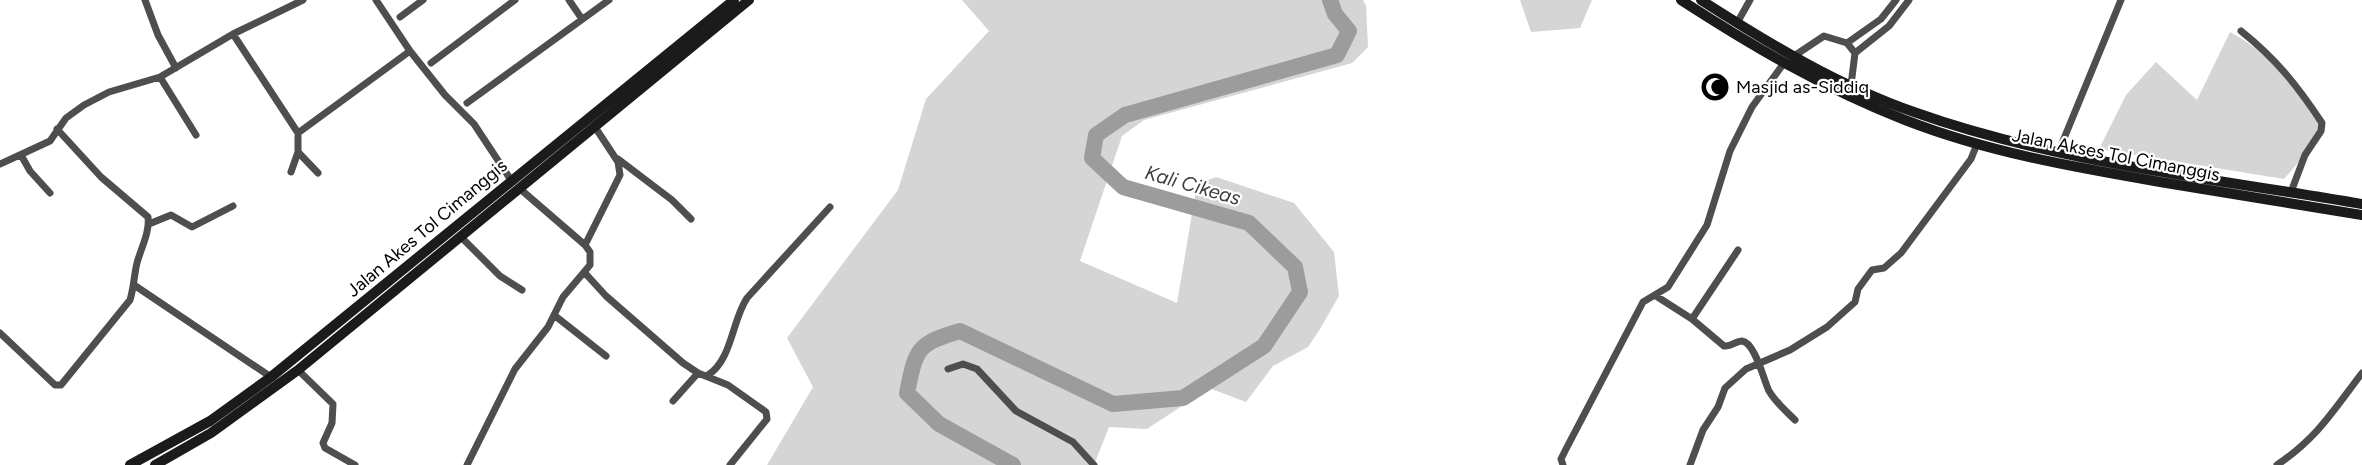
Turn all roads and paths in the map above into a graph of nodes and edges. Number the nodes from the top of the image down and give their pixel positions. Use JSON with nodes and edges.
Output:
{"nodes":[{"id":1,"x":145,"y":0,"type":"edge"},
{"id":2,"x":303,"y":0,"type":"edge"},
{"id":3,"x":376,"y":0,"type":"edge"},
{"id":4,"x":423,"y":0,"type":"edge"},
{"id":5,"x":515,"y":0,"type":"edge"},
{"id":6,"x":569,"y":0,"type":"edge"},
{"id":7,"x":609,"y":0,"type":"edge"},
{"id":8,"x":734,"y":0,"type":"edge"},
{"id":9,"x":749,"y":0,"type":"edge"},
{"id":10,"x":1681,"y":0,"type":"edge"},
{"id":11,"x":1701,"y":0,"type":"edge"},
{"id":12,"x":1750,"y":0,"type":"edge"},
{"id":13,"x":1896,"y":0,"type":"edge"},
{"id":14,"x":1909,"y":0,"type":"edge"},
{"id":15,"x":2121,"y":0,"type":"edge"},
{"id":16,"x":400,"y":17,"type":"dead end"},
{"id":17,"x":582,"y":19,"type":"junction"},
{"id":18,"x":1740,"y":29,"type":"junction"},
{"id":19,"x":2241,"y":31,"type":"dead end"},
{"id":20,"x":233,"y":34,"type":"junction"},
{"id":21,"x":1847,"y":43,"type":"junction"},
{"id":22,"x":410,"y":51,"type":"junction"},
{"id":23,"x":1855,"y":53,"type":"junction"},
{"id":24,"x":1794,"y":56,"type":"junction"},
{"id":25,"x":431,"y":63,"type":"dead end"},
{"id":26,"x":1784,"y":63,"type":"junction"},
{"id":27,"x":176,"y":68,"type":"junction"},
{"id":28,"x":160,"y":77,"type":"junction"},
{"id":29,"x":1851,"y":85,"type":"junction"},
{"id":30,"x":467,"y":103,"type":"dead end"},
{"id":31,"x":595,"y":127,"type":"junction"},
{"id":32,"x":57,"y":129,"type":"junction"},
{"id":33,"x":298,"y":133,"type":"junction"},
{"id":34,"x":196,"y":135,"type":"dead end"},
{"id":35,"x":1978,"y":139,"type":"junction"},
{"id":36,"x":298,"y":152,"type":"junction"},
{"id":37,"x":2058,"y":153,"type":"junction"},
{"id":38,"x":21,"y":155,"type":"junction"},
{"id":39,"x":616,"y":157,"type":"junction"},
{"id":40,"x":0,"y":164,"type":"edge"},
{"id":41,"x":291,"y":172,"type":"dead end"},
{"id":42,"x":318,"y":173,"type":"dead end"},
{"id":43,"x":511,"y":180,"type":"junction"},
{"id":44,"x":519,"y":188,"type":"junction"},
{"id":45,"x":2291,"y":192,"type":"junction"},
{"id":46,"x":50,"y":193,"type":"dead end"},
{"id":47,"x":2362,"y":204,"type":"edge"},
{"id":48,"x":233,"y":207,"type":"dead end"},
{"id":49,"x":830,"y":207,"type":"dead end"},
{"id":50,"x":2362,"y":215,"type":"edge"},
{"id":51,"x":691,"y":219,"type":"dead end"},
{"id":52,"x":149,"y":224,"type":"junction"},
{"id":53,"x":460,"y":236,"type":"junction"},
{"id":54,"x":585,"y":245,"type":"junction"},
{"id":55,"x":1738,"y":250,"type":"dead end"},
{"id":56,"x":585,"y":273,"type":"junction"},
{"id":57,"x":134,"y":285,"type":"junction"},
{"id":58,"x":522,"y":290,"type":"dead end"},
{"id":59,"x":1656,"y":296,"type":"junction"},
{"id":60,"x":554,"y":315,"type":"junction"},
{"id":61,"x":1692,"y":319,"type":"junction"},
{"id":62,"x":0,"y":333,"type":"edge"},
{"id":63,"x":606,"y":356,"type":"dead end"},
{"id":64,"x":1759,"y":362,"type":"junction"},
{"id":65,"x":948,"y":369,"type":"dead end"},
{"id":66,"x":298,"y":370,"type":"junction"},
{"id":67,"x":698,"y":373,"type":"junction"},
{"id":68,"x":2362,"y":373,"type":"edge"},
{"id":69,"x":708,"y":375,"type":"junction"},
{"id":70,"x":271,"y":377,"type":"junction"},
{"id":71,"x":251,"y":400,"type":"junction"},
{"id":72,"x":673,"y":401,"type":"dead end"},
{"id":73,"x":1795,"y":420,"type":"dead end"},
{"id":74,"x":130,"y":465,"type":"edge"},
{"id":75,"x":155,"y":465,"type":"edge"},
{"id":76,"x":355,"y":465,"type":"edge"},
{"id":77,"x":467,"y":465,"type":"edge"},
{"id":78,"x":730,"y":465,"type":"edge"},
{"id":79,"x":1094,"y":465,"type":"edge"},
{"id":80,"x":1563,"y":465,"type":"edge"},
{"id":81,"x":1690,"y":465,"type":"edge"},
{"id":82,"x":2277,"y":465,"type":"edge"}],
"edges":[{"from":1,"to":27,"type":"street"},
{"from":2,"to":20,"type":"street"},
{"from":3,"to":22,"type":"street"},
{"from":4,"to":16,"type":"street"},
{"from":5,"to":25,"type":"street"},
{"from":6,"to":17,"type":"street"},
{"from":7,"to":17,"type":"street"},
{"from":8,"to":43,"type":"main road","name":"Jalan Akes Tol Cimanggis"},
{"from":9,"to":31,"type":"main road","name":"Jalan Akes Tol Cimanggis"},
{"from":10,"to":18,"type":"main road","name":"Jalan Akses Tol Cimanggis"},
{"from":11,"to":18,"type":"main road"},
{"from":12,"to":18,"type":"street"},
{"from":13,"to":21,"type":"street"},
{"from":14,"to":23,"type":"street"},
{"from":15,"to":37,"type":"street"},
{"from":17,"to":30,"type":"street"},
{"from":18,"to":24,"type":"main road"},
{"from":18,"to":26,"type":"main road","name":"Jalan Akses Tol Cimanggis"},
{"from":19,"to":45,"type":"street"},
{"from":20,"to":27,"type":"street"},
{"from":20,"to":33,"type":"street"},
{"from":21,"to":23,"type":"street"},
{"from":21,"to":24,"type":"street"},
{"from":22,"to":33,"type":"street"},
{"from":22,"to":43,"type":"street"},
{"from":23,"to":29,"type":"street"},
{"from":24,"to":29,"type":"main road"},
{"from":26,"to":35,"type":"main road","name":"Jalan Akses Tol Cimanggis"},
{"from":26,"to":59,"type":"street"},
{"from":27,"to":28,"type":"street"},
{"from":28,"to":32,"type":"street"},
{"from":28,"to":34,"type":"street"},
{"from":29,"to":35,"type":"main road"},
{"from":31,"to":39,"type":"street"},
{"from":31,"to":44,"type":"main road","name":"Jalan Akes Tol Cimanggis"},
{"from":32,"to":38,"type":"street"},
{"from":32,"to":52,"type":"street"},
{"from":33,"to":36,"type":"street"},
{"from":35,"to":37,"type":"main road"},
{"from":35,"to":50,"type":"main road","name":"Jalan Akses Tol Cimanggis"},
{"from":35,"to":64,"type":"street"},
{"from":36,"to":41,"type":"street"},
{"from":36,"to":42,"type":"street"},
{"from":37,"to":45,"type":"main road"},
{"from":38,"to":40,"type":"street"},
{"from":38,"to":46,"type":"street"},
{"from":39,"to":51,"type":"street"},
{"from":39,"to":54,"type":"street"},
{"from":43,"to":70,"type":"main road","name":"Jalan Akes Tol Cimanggis"},
{"from":44,"to":53,"type":"main road","name":"Jalan Akes Tol Cimanggis"},
{"from":44,"to":54,"type":"street"},
{"from":45,"to":47,"type":"main road"},
{"from":48,"to":52,"type":"street"},
{"from":49,"to":69,"type":"street"},
{"from":52,"to":57,"type":"street"},
{"from":53,"to":58,"type":"street"},
{"from":53,"to":66,"type":"main road","name":"Jalan Akes Tol Cimanggis"},
{"from":54,"to":56,"type":"street"},
{"from":55,"to":61,"type":"street"},
{"from":56,"to":60,"type":"street"},
{"from":56,"to":67,"type":"street"},
{"from":57,"to":62,"type":"street"},
{"from":57,"to":70,"type":"street"},
{"from":59,"to":61,"type":"street"},
{"from":59,"to":80,"type":"street"},
{"from":60,"to":63,"type":"street"},
{"from":60,"to":77,"type":"street"},
{"from":61,"to":64,"type":"street"},
{"from":64,"to":73,"type":"street"},
{"from":64,"to":81,"type":"street"},
{"from":65,"to":79,"type":"street"},
{"from":66,"to":71,"type":"main road","name":"Jalan Akes Tol Cimanggis"},
{"from":66,"to":76,"type":"street"},
{"from":67,"to":69,"type":"street"},
{"from":67,"to":72,"type":"street"},
{"from":68,"to":82,"type":"street"},
{"from":69,"to":78,"type":"street"},
{"from":70,"to":71,"type":"main road","name":"Jalan Akes Tol Cimanggis"},
{"from":71,"to":74,"type":"main road","name":"Jalan Akes Tol Cimanggis"},
{"from":71,"to":75,"type":"main road","name":"Jalan Akes Tol Cimanggis"}]}
